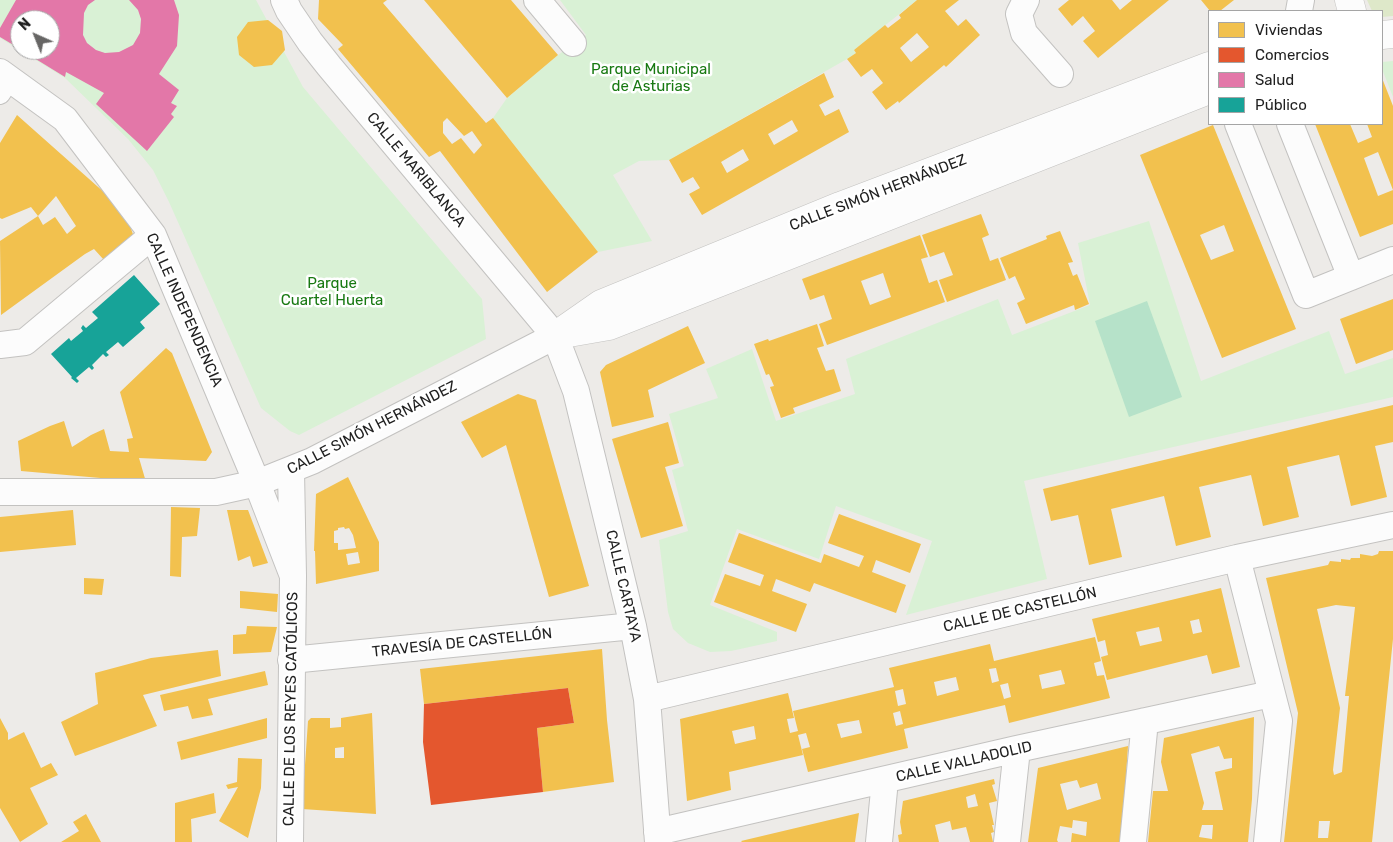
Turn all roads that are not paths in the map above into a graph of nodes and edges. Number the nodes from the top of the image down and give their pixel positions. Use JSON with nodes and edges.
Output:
{"nodes":[{"id":1,"x":284,"y":0,"type":"edge"},
{"id":2,"x":537,"y":0,"type":"edge"},
{"id":3,"x":1026,"y":0,"type":"edge"},
{"id":4,"x":573,"y":43,"type":"dead end"},
{"id":5,"x":1208,"y":66,"type":"edge"},
{"id":6,"x":1060,"y":74,"type":"dead end"},
{"id":7,"x":3,"y":82,"type":"edge"},
{"id":8,"x":1208,"y":90,"type":"edge"},
{"id":9,"x":1238,"y":125,"type":"edge"},
{"id":10,"x":1290,"y":125,"type":"edge"},
{"id":11,"x":153,"y":235,"type":"junction"},
{"id":12,"x":1393,"y":260,"type":"edge"},
{"id":13,"x":1351,"y":277,"type":"junction"},
{"id":14,"x":555,"y":336,"type":"junction"},
{"id":15,"x":0,"y":345,"type":"edge"},
{"id":16,"x":291,"y":471,"type":"junction"},
{"id":17,"x":257,"y":482,"type":"junction"},
{"id":18,"x":0,"y":492,"type":"edge"},
{"id":19,"x":1393,"y":525,"type":"edge"},
{"id":20,"x":1237,"y":558,"type":"junction"},
{"id":21,"x":293,"y":576,"type":"junction"},
{"id":22,"x":633,"y":626,"type":"junction"},
{"id":23,"x":291,"y":660,"type":"junction"},
{"id":24,"x":1271,"y":694,"type":"junction"},
{"id":25,"x":647,"y":698,"type":"junction"},
{"id":26,"x":1145,"y":721,"type":"junction"},
{"id":27,"x":1017,"y":749,"type":"junction"},
{"id":28,"x":885,"y":780,"type":"junction"},
{"id":29,"x":658,"y":837,"type":"edge"},
{"id":30,"x":290,"y":842,"type":"edge"},
{"id":31,"x":879,"y":842,"type":"edge"},
{"id":32,"x":1007,"y":842,"type":"edge"},
{"id":33,"x":1133,"y":842,"type":"edge"},
{"id":34,"x":1267,"y":842,"type":"edge"}],
"edges":[{"from":1,"to":14,"type":"street","name":"CALLE MARIBLANCA"},
{"from":2,"to":4,"type":"street"},
{"from":3,"to":6,"type":"street"},
{"from":5,"to":14,"type":"street","name":"CALLE SIMÓN HERNÁNDEZ"},
{"from":7,"to":11,"type":"street","name":"CALLE INDEPENDENCIA"},
{"from":8,"to":14,"type":"street","name":"CALLE SIMÓN HERNÁNDEZ"},
{"from":9,"to":13,"type":"street"},
{"from":10,"to":13,"type":"street"},
{"from":11,"to":15,"type":"street"},
{"from":11,"to":17,"type":"street","name":"CALLE INDEPENDENCIA"},
{"from":12,"to":13,"type":"street"},
{"from":14,"to":16,"type":"street","name":"CALLE SIMÓN HERNÁNDEZ"},
{"from":14,"to":22,"type":"street","name":"CALLE CARTAYA"},
{"from":16,"to":17,"type":"street","name":"CALLE SIMÓN HERNÁNDEZ"},
{"from":16,"to":21,"type":"street","name":"CALLE DE LOS REYES CATÓLICOS"},
{"from":17,"to":18,"type":"street","name":"CALLE SIMÓN HERNÁNDEZ"},
{"from":17,"to":21,"type":"street","name":"CALLE DE LOS REYES CATÓLICOS"},
{"from":19,"to":20,"type":"street","name":"CALLE DE CASTELLÓN"},
{"from":20,"to":24,"type":"street"},
{"from":20,"to":25,"type":"street","name":"CALLE DE CASTELLÓN"},
{"from":21,"to":23,"type":"street","name":"CALLE DE LOS REYES CATÓLICOS"},
{"from":22,"to":23,"type":"street","name":"TRAVESÍA DE CASTELLÓN"},
{"from":22,"to":25,"type":"street","name":"CALLE CARTAYA"},
{"from":23,"to":30,"type":"street","name":"CALLE DE LOS REYES CATÓLICOS"},
{"from":24,"to":26,"type":"street","name":"CALLE VALLADOLID"},
{"from":24,"to":34,"type":"street"},
{"from":25,"to":29,"type":"street","name":"CALLE CARTAYA"},
{"from":26,"to":27,"type":"street","name":"CALLE VALLADOLID"},
{"from":26,"to":33,"type":"street"},
{"from":27,"to":28,"type":"street","name":"CALLE VALLADOLID"},
{"from":27,"to":32,"type":"street"},
{"from":28,"to":29,"type":"street","name":"CALLE VALLADOLID"},
{"from":28,"to":31,"type":"street"}]}
